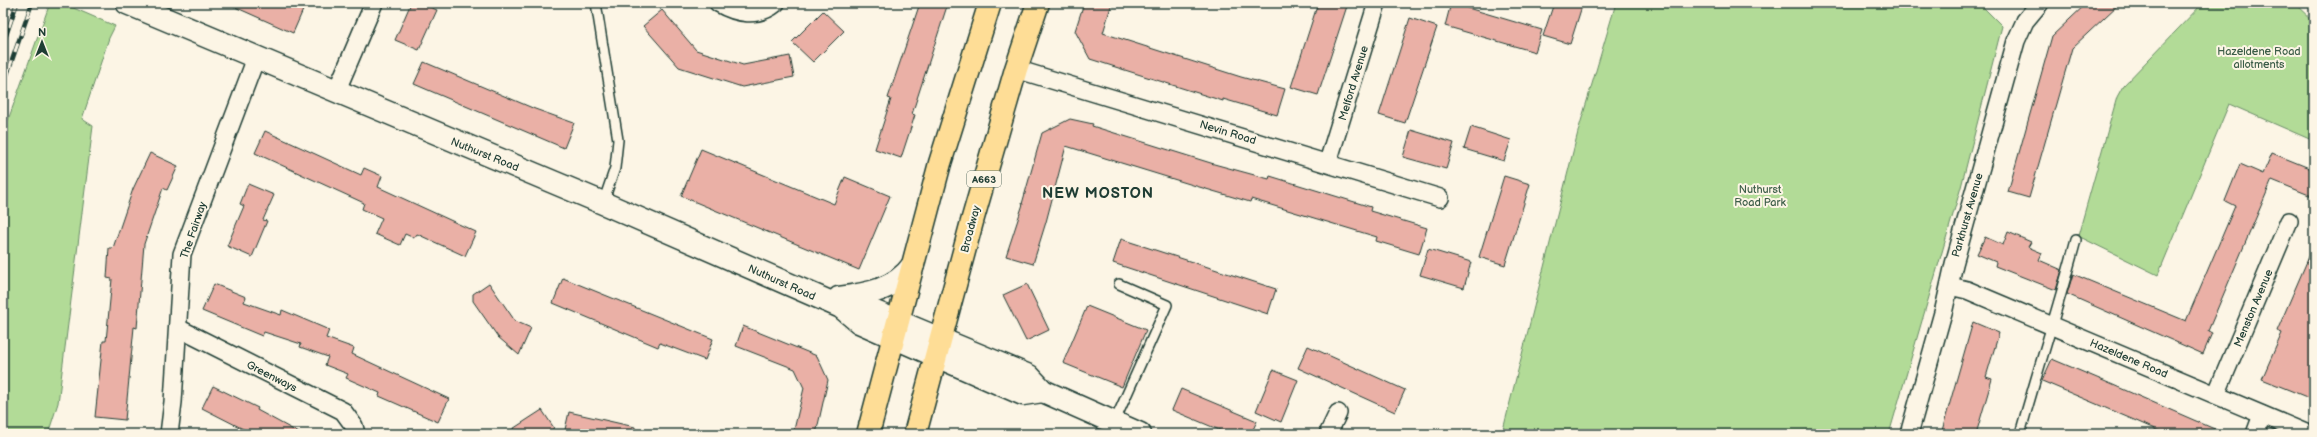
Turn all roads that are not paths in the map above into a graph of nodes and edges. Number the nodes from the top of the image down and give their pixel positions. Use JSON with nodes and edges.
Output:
{"nodes":[{"id":1,"x":128,"y":3,"type":"edge"},
{"id":2,"x":374,"y":3,"type":"edge"},
{"id":3,"x":596,"y":3,"type":"edge"},
{"id":4,"x":718,"y":3,"type":"edge"},
{"id":5,"x":776,"y":3,"type":"edge"},
{"id":6,"x":990,"y":3,"type":"edge"},
{"id":7,"x":1038,"y":3,"type":"edge"},
{"id":8,"x":1377,"y":3,"type":"edge"},
{"id":9,"x":2040,"y":3,"type":"edge"},
{"id":10,"x":256,"y":58,"type":"junction"},
{"id":11,"x":1016,"y":69,"type":"junction"},
{"id":12,"x":336,"y":92,"type":"junction"},
{"id":13,"x":1328,"y":162,"type":"junction"},
{"id":14,"x":1440,"y":198,"type":"dead end"},
{"id":15,"x":603,"y":203,"type":"junction"},
{"id":16,"x":2289,"y":221,"type":"dead end"},
{"id":17,"x":2076,"y":240,"type":"dead end"},
{"id":18,"x":913,"y":265,"type":"junction"},
{"id":19,"x":1119,"y":284,"type":"dead end"},
{"id":20,"x":1950,"y":286,"type":"junction"},
{"id":21,"x":820,"y":299,"type":"junction"},
{"id":22,"x":2052,"y":325,"type":"junction"},
{"id":23,"x":178,"y":328,"type":"junction"},
{"id":24,"x":896,"y":330,"type":"junction"},
{"id":25,"x":938,"y":347,"type":"junction"},
{"id":26,"x":2216,"y":396,"type":"junction"},
{"id":27,"x":1338,"y":413,"type":"dead end"},
{"id":28,"x":2262,"y":415,"type":"junction"},
{"id":29,"x":1112,"y":428,"type":"edge"},
{"id":30,"x":169,"y":434,"type":"edge"},
{"id":31,"x":356,"y":434,"type":"edge"},
{"id":32,"x":868,"y":434,"type":"edge"},
{"id":33,"x":915,"y":434,"type":"edge"},
{"id":34,"x":1140,"y":434,"type":"edge"},
{"id":35,"x":1328,"y":434,"type":"edge"},
{"id":36,"x":1909,"y":434,"type":"edge"},
{"id":37,"x":2020,"y":434,"type":"edge"},
{"id":38,"x":2255,"y":434,"type":"edge"},
{"id":39,"x":2308,"y":434,"type":"edge"}],
"edges":[{"from":1,"to":10,"type":"street","name":"Nuthurst Road"},
{"from":2,"to":12,"type":"street"},
{"from":3,"to":15,"type":"lane"},
{"from":4,"to":5,"type":"street"},
{"from":6,"to":18,"type":"highway"},
{"from":7,"to":11,"type":"highway","name":"Broadway","number":"A663"},
{"from":8,"to":13,"type":"street","name":"Melford Avenue"},
{"from":9,"to":20,"type":"street","name":"Parkhurst Avenue"},
{"from":10,"to":12,"type":"street","name":"Nuthurst Road"},
{"from":10,"to":23,"type":"street","name":"The Fairway"},
{"from":11,"to":13,"type":"street","name":"Nevin Road"},
{"from":11,"to":25,"type":"highway","name":"Broadway","number":"A663"},
{"from":12,"to":15,"type":"street","name":"Nuthurst Road"},
{"from":13,"to":14,"type":"street","name":"Nevin Road"},
{"from":15,"to":21,"type":"street","name":"Nuthurst Road"},
{"from":16,"to":26,"type":"street","name":"Menston Avenue"},
{"from":17,"to":22,"type":"lane"},
{"from":18,"to":21,"type":"street"},
{"from":18,"to":24,"type":"highway"},
{"from":19,"to":29,"type":"lane"},
{"from":20,"to":22,"type":"street","name":"Hazeldene Road"},
{"from":20,"to":36,"type":"street","name":"Parkhurst Avenue"},
{"from":21,"to":24,"type":"street","name":"Nuthurst Road"},
{"from":22,"to":26,"type":"street","name":"Hazeldene Road"},
{"from":22,"to":37,"type":"lane"},
{"from":23,"to":30,"type":"street","name":"The Fairway"},
{"from":23,"to":31,"type":"street","name":"Greenways"},
{"from":24,"to":25,"type":"street","name":"Nuthurst Road"},
{"from":24,"to":32,"type":"highway"},
{"from":25,"to":29,"type":"street","name":"Nuthurst Road"},
{"from":25,"to":33,"type":"highway","name":"Broadway","number":"A663"},
{"from":26,"to":28,"type":"street","name":"Hazeldene Road"},
{"from":27,"to":35,"type":"street"},
{"from":28,"to":38,"type":"street"},
{"from":28,"to":39,"type":"street","name":"Hazeldene Road"},
{"from":29,"to":34,"type":"street","name":"Nuthurst Road"}]}
